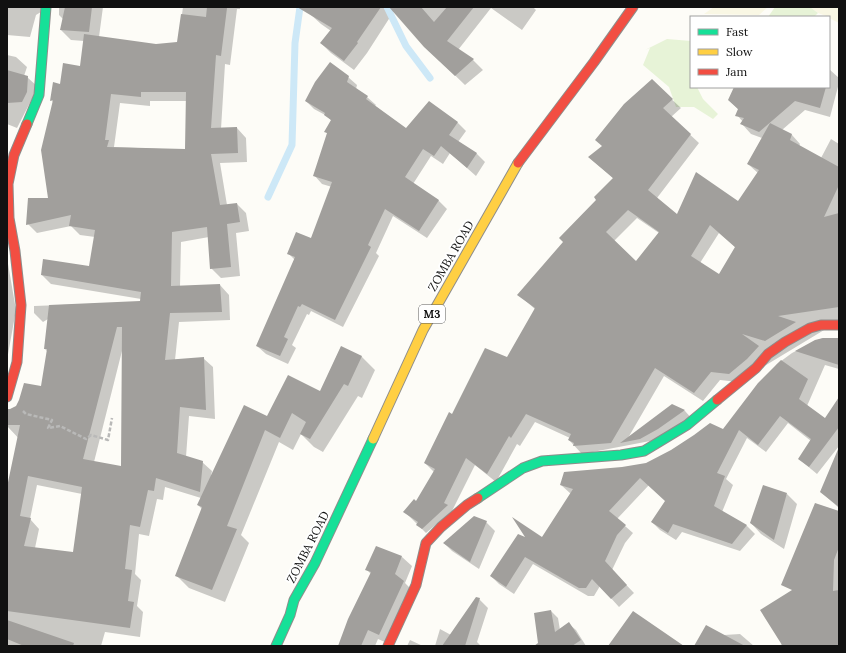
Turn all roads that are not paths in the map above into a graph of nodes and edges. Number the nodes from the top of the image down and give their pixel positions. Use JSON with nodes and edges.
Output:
{"nodes":[{"id":1,"x":46,"y":7,"type":"edge"},
{"id":2,"x":633,"y":7,"type":"edge"},
{"id":3,"x":839,"y":325,"type":"edge"},
{"id":4,"x":7,"y":395,"type":"edge"},
{"id":5,"x":276,"y":646,"type":"edge"},
{"id":6,"x":388,"y":646,"type":"edge"}],
"edges":[{"from":1,"to":4,"type":"main road"},
{"from":2,"to":5,"type":"main road","name":"ZOMBA ROAD","number":"M3"},
{"from":3,"to":6,"type":"main road"}]}
